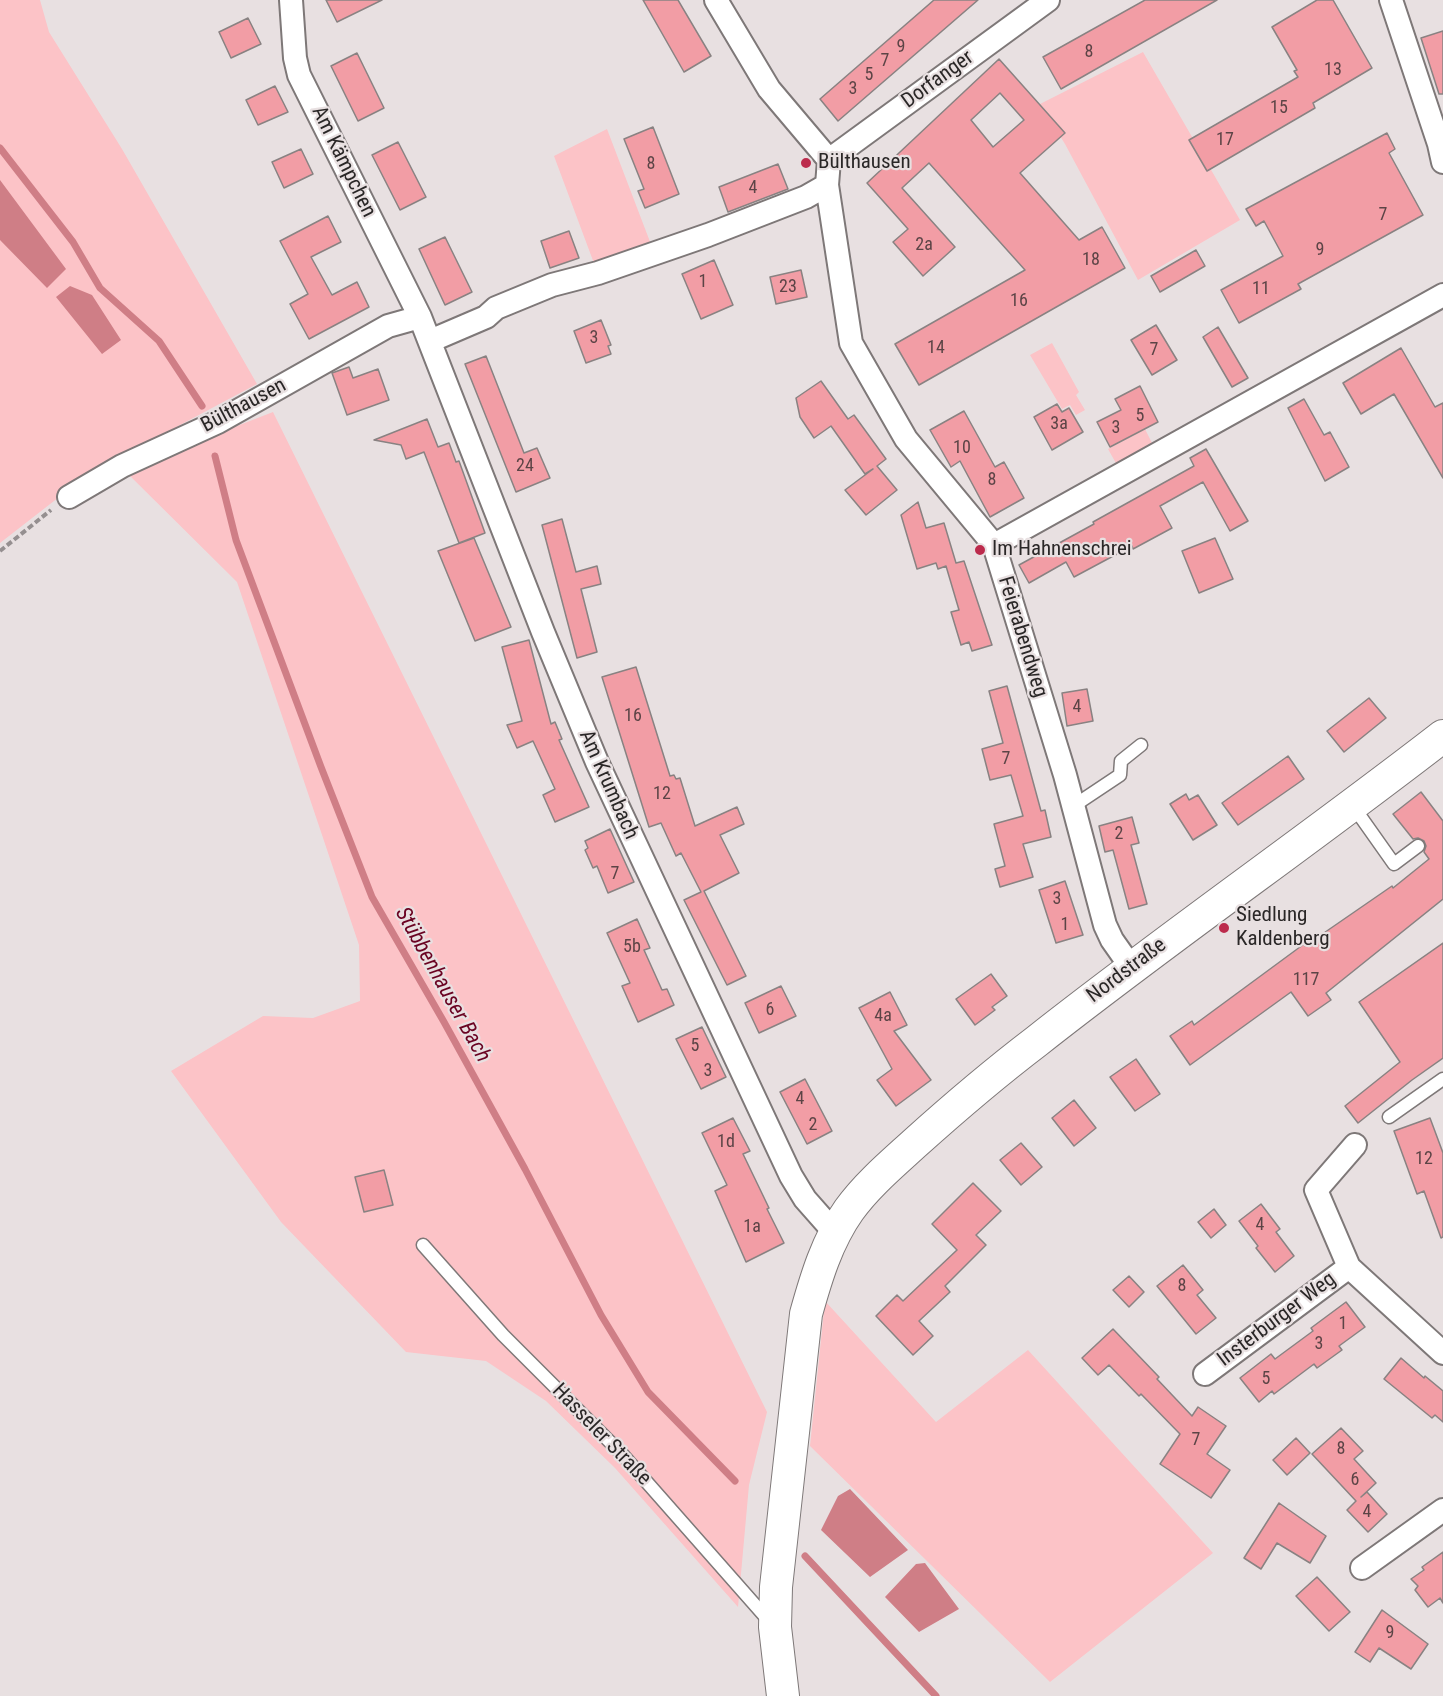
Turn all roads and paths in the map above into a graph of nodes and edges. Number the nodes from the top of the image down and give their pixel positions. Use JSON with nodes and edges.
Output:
{"nodes":[{"id":1,"x":291,"y":0,"type":"edge"},
{"id":2,"x":716,"y":0,"type":"edge"},
{"id":3,"x":1048,"y":0,"type":"edge"},
{"id":4,"x":1391,"y":0,"type":"edge"},
{"id":5,"x":828,"y":160,"type":"junction"},
{"id":6,"x":1443,"y":162,"type":"edge"},
{"id":7,"x":827,"y":185,"type":"junction"},
{"id":8,"x":1443,"y":295,"type":"edge"},
{"id":9,"x":420,"y":317,"type":"junction"},
{"id":10,"x":430,"y":341,"type":"junction"},
{"id":11,"x":69,"y":497,"type":"dead end"},
{"id":12,"x":36,"y":523,"type":"dead end"},
{"id":13,"x":994,"y":545,"type":"junction"},
{"id":14,"x":0,"y":550,"type":"edge"},
{"id":15,"x":1443,"y":736,"type":"edge"},
{"id":16,"x":1141,"y":744,"type":"dead end"},
{"id":17,"x":1073,"y":803,"type":"junction"},
{"id":18,"x":1352,"y":805,"type":"junction"},
{"id":19,"x":1418,"y":846,"type":"dead end"},
{"id":20,"x":1131,"y":967,"type":"junction"},
{"id":21,"x":1443,"y":1079,"type":"edge"},
{"id":22,"x":1389,"y":1117,"type":"dead end"},
{"id":23,"x":1355,"y":1146,"type":"dead end"},
{"id":24,"x":835,"y":1233,"type":"junction"},
{"id":25,"x":423,"y":1245,"type":"dead end"},
{"id":26,"x":1349,"y":1267,"type":"junction"},
{"id":27,"x":1443,"y":1353,"type":"edge"},
{"id":28,"x":1205,"y":1374,"type":"dead end"},
{"id":29,"x":1443,"y":1510,"type":"edge"},
{"id":30,"x":1362,"y":1568,"type":"dead end"},
{"id":31,"x":775,"y":1627,"type":"junction"},
{"id":32,"x":783,"y":1696,"type":"edge"}],
"edges":[{"from":1,"to":9,"type":"street","name":"Am Kämpchen"},
{"from":2,"to":5,"type":"street"},
{"from":3,"to":5,"type":"street","name":"Dorfanger"},
{"from":4,"to":6,"type":"street"},
{"from":5,"to":7,"type":"street","name":"Feierabendweg"},
{"from":7,"to":10,"type":"street"},
{"from":7,"to":13,"type":"street","name":"Feierabendweg"},
{"from":8,"to":13,"type":"street"},
{"from":9,"to":10,"type":"street","name":"Am Krumbach"},
{"from":9,"to":11,"type":"street","name":"Bülthausen"},
{"from":10,"to":24,"type":"street","name":"Am Krumbach"},
{"from":12,"to":14,"type":"path"},
{"from":13,"to":17,"type":"street","name":"Feierabendweg"},
{"from":15,"to":18,"type":"main road","name":"Nordstraße"},
{"from":16,"to":17,"type":"lane"},
{"from":17,"to":20,"type":"street","name":"Feierabendweg"},
{"from":18,"to":19,"type":"lane"},
{"from":18,"to":20,"type":"main road","name":"Nordstraße"},
{"from":20,"to":24,"type":"main road","name":"Nordstraße"},
{"from":21,"to":22,"type":"lane"},
{"from":23,"to":26,"type":"street"},
{"from":24,"to":31,"type":"main road"},
{"from":25,"to":31,"type":"lane","name":"Hasseler Straße"},
{"from":26,"to":27,"type":"street"},
{"from":26,"to":28,"type":"street","name":"Insterburger Weg"},
{"from":29,"to":30,"type":"street"},
{"from":31,"to":32,"type":"main road"}]}
